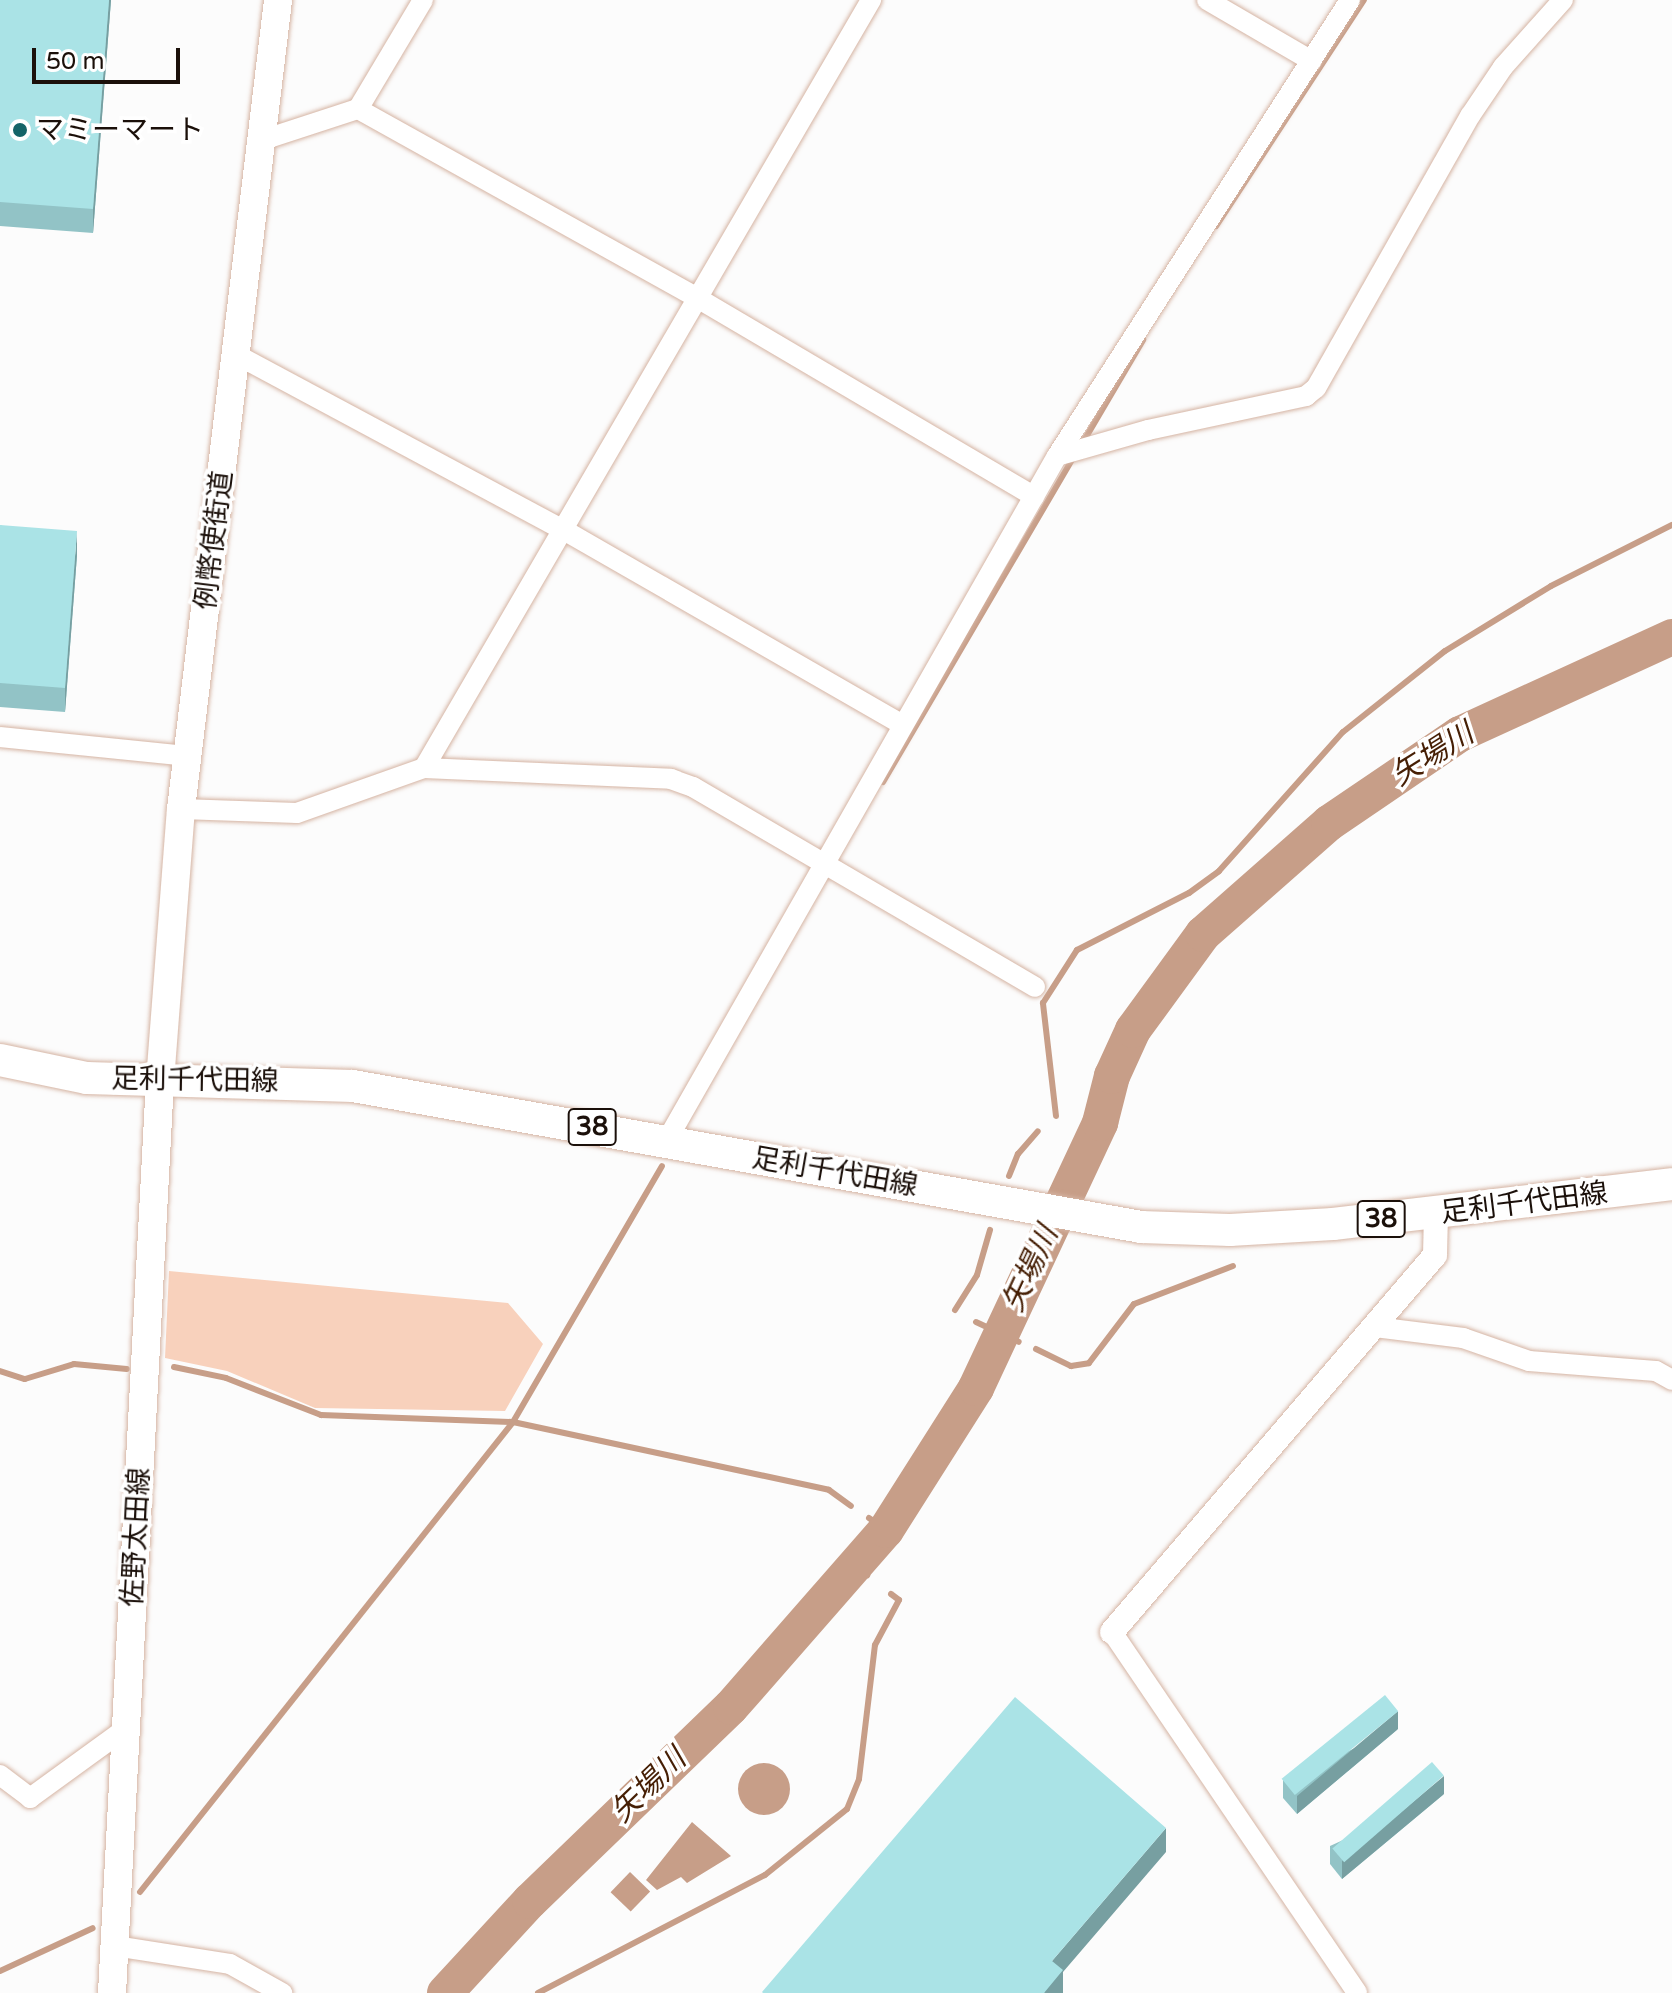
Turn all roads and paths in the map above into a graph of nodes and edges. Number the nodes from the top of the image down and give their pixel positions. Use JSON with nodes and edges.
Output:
{"nodes":[{"id":1,"x":278,"y":0,"type":"edge"},
{"id":2,"x":423,"y":0,"type":"edge"},
{"id":3,"x":871,"y":0,"type":"edge"},
{"id":4,"x":1207,"y":0,"type":"edge"},
{"id":5,"x":1350,"y":0,"type":"edge"},
{"id":6,"x":1563,"y":0,"type":"edge"},
{"id":7,"x":1312,"y":61,"type":"junction"},
{"id":8,"x":358,"y":109,"type":"junction"},
{"id":9,"x":263,"y":140,"type":"junction"},
{"id":10,"x":699,"y":299,"type":"junction"},
{"id":11,"x":237,"y":355,"type":"junction"},
{"id":12,"x":1057,"y":456,"type":"junction"},
{"id":13,"x":1034,"y":496,"type":"junction"},
{"id":14,"x":562,"y":529,"type":"junction"},
{"id":15,"x":903,"y":725,"type":"junction"},
{"id":16,"x":0,"y":737,"type":"edge"},
{"id":17,"x":186,"y":756,"type":"junction"},
{"id":18,"x":424,"y":768,"type":"junction"},
{"id":19,"x":181,"y":809,"type":"junction"},
{"id":20,"x":824,"y":868,"type":"junction"},
{"id":21,"x":1035,"y":987,"type":"dead end"},
{"id":22,"x":0,"y":1060,"type":"edge"},
{"id":23,"x":160,"y":1081,"type":"junction"},
{"id":24,"x":667,"y":1140,"type":"junction"},
{"id":25,"x":1672,"y":1184,"type":"edge"},
{"id":26,"x":1436,"y":1214,"type":"junction"},
{"id":27,"x":1375,"y":1327,"type":"junction"},
{"id":28,"x":1672,"y":1380,"type":"edge"},
{"id":29,"x":1112,"y":1632,"type":"joint"},
{"id":30,"x":125,"y":1729,"type":"junction"},
{"id":31,"x":0,"y":1775,"type":"edge"},
{"id":32,"x":115,"y":1946,"type":"junction"},
{"id":33,"x":112,"y":1993,"type":"edge"},
{"id":34,"x":282,"y":1993,"type":"edge"},
{"id":35,"x":1357,"y":1993,"type":"edge"}],
"edges":[{"from":1,"to":9,"type":"main road","name":"例幣使街道"},
{"from":2,"to":8,"type":"street"},
{"from":3,"to":10,"type":"street"},
{"from":4,"to":7,"type":"street"},
{"from":5,"to":7,"type":"street"},
{"from":6,"to":12,"type":"street"},
{"from":7,"to":12,"type":"street"},
{"from":8,"to":9,"type":"street"},
{"from":8,"to":10,"type":"street"},
{"from":9,"to":11,"type":"main road","name":"例幣使街道"},
{"from":10,"to":13,"type":"street"},
{"from":10,"to":14,"type":"street"},
{"from":11,"to":14,"type":"street"},
{"from":11,"to":17,"type":"main road","name":"例幣使街道"},
{"from":12,"to":13,"type":"street"},
{"from":13,"to":15,"type":"street"},
{"from":14,"to":15,"type":"street"},
{"from":14,"to":18,"type":"street"},
{"from":15,"to":20,"type":"street"},
{"from":16,"to":17,"type":"street"},
{"from":17,"to":19,"type":"main road","name":"例幣使街道"},
{"from":18,"to":19,"type":"street"},
{"from":18,"to":20,"type":"street"},
{"from":19,"to":23,"type":"main road","name":"例幣使街道"},
{"from":20,"to":21,"type":"street"},
{"from":20,"to":24,"type":"street"},
{"from":22,"to":23,"type":"main road","name":"足利千代田線","number":"38"},
{"from":23,"to":24,"type":"main road","name":"足利千代田線","number":"38"},
{"from":23,"to":30,"type":"main road","name":"佐野太田線"},
{"from":24,"to":26,"type":"main road","name":"足利千代田線","number":"38"},
{"from":25,"to":26,"type":"main road","name":"足利千代田線","number":"38"},
{"from":26,"to":27,"type":"street"},
{"from":27,"to":28,"type":"street"},
{"from":27,"to":29,"type":"street"},
{"from":29,"to":35,"type":"street"},
{"from":30,"to":31,"type":"street"},
{"from":30,"to":32,"type":"main road","name":"佐野太田線"},
{"from":32,"to":33,"type":"main road","name":"佐野太田線"},
{"from":32,"to":34,"type":"street"}]}
